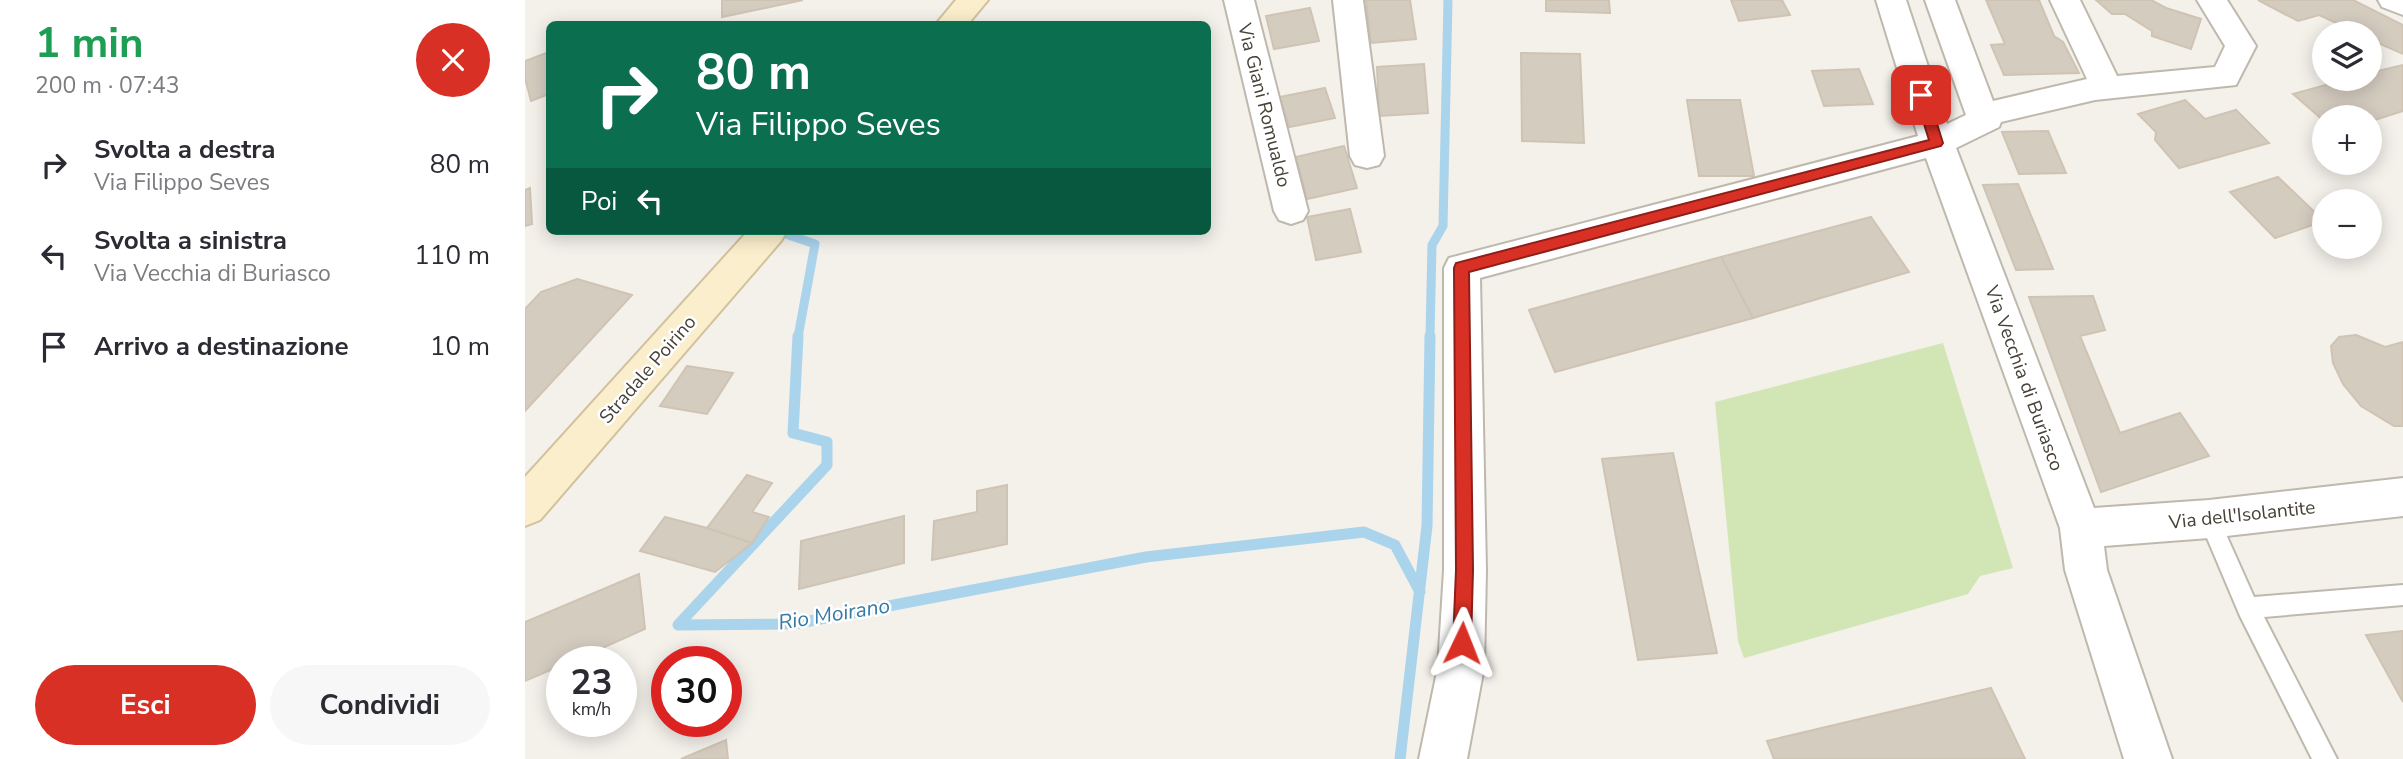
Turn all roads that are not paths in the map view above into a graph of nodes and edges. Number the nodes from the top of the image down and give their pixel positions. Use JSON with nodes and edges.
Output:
{"nodes":[{"id":1,"x":973,"y":0,"type":"edge"},
{"id":2,"x":1239,"y":0,"type":"edge"},
{"id":3,"x":1348,"y":0,"type":"edge"},
{"id":4,"x":1891,"y":0,"type":"edge"},
{"id":5,"x":1940,"y":0,"type":"edge"},
{"id":6,"x":2065,"y":0,"type":"edge"},
{"id":7,"x":2212,"y":0,"type":"edge"},
{"id":8,"x":2393,"y":0,"type":"edge"},
{"id":9,"x":2403,"y":5,"type":"edge"},
{"id":10,"x":954,"y":21,"type":"edge"},
{"id":11,"x":2107,"y":88,"type":"junction"},
{"id":12,"x":1982,"y":115,"type":"junction"},
{"id":13,"x":1937,"y":143,"type":"junction"},
{"id":14,"x":1367,"y":156,"type":"dead end"},
{"id":15,"x":1291,"y":211,"type":"dead end"},
{"id":16,"x":760,"y":241,"type":"edge"},
{"id":17,"x":2403,"y":497,"type":"edge"},
{"id":18,"x":525,"y":507,"type":"edge"},
{"id":19,"x":2209,"y":519,"type":"junction"},
{"id":20,"x":2081,"y":528,"type":"junction"},
{"id":21,"x":2403,"y":595,"type":"edge"},
{"id":22,"x":2248,"y":608,"type":"junction"},
{"id":23,"x":1443,"y":759,"type":"edge"},
{"id":24,"x":2148,"y":759,"type":"edge"},
{"id":25,"x":2325,"y":759,"type":"edge"}],
"edges":[{"from":1,"to":10,"type":"main road"},
{"from":2,"to":15,"type":"street","name":"Via Giani Romualdo"},
{"from":3,"to":14,"type":"street"},
{"from":4,"to":13,"type":"street","name":"Via Vecchia di Buriasco"},
{"from":5,"to":12,"type":"street"},
{"from":6,"to":11,"type":"street"},
{"from":7,"to":11,"type":"street"},
{"from":8,"to":9,"type":"street"},
{"from":11,"to":12,"type":"street"},
{"from":12,"to":13,"type":"street"},
{"from":13,"to":20,"type":"street","name":"Via Vecchia di Buriasco"},
{"from":13,"to":23,"type":"street"},
{"from":16,"to":18,"type":"main road","name":"Stradale Poirino"},
{"from":17,"to":19,"type":"street","name":"Via dell'Isolantite"},
{"from":19,"to":20,"type":"street","name":"Via dell'Isolantite"},
{"from":19,"to":22,"type":"lane"},
{"from":20,"to":24,"type":"street","name":"Via Vecchia di Buriasco"},
{"from":21,"to":22,"type":"lane"},
{"from":22,"to":25,"type":"lane"}]}
